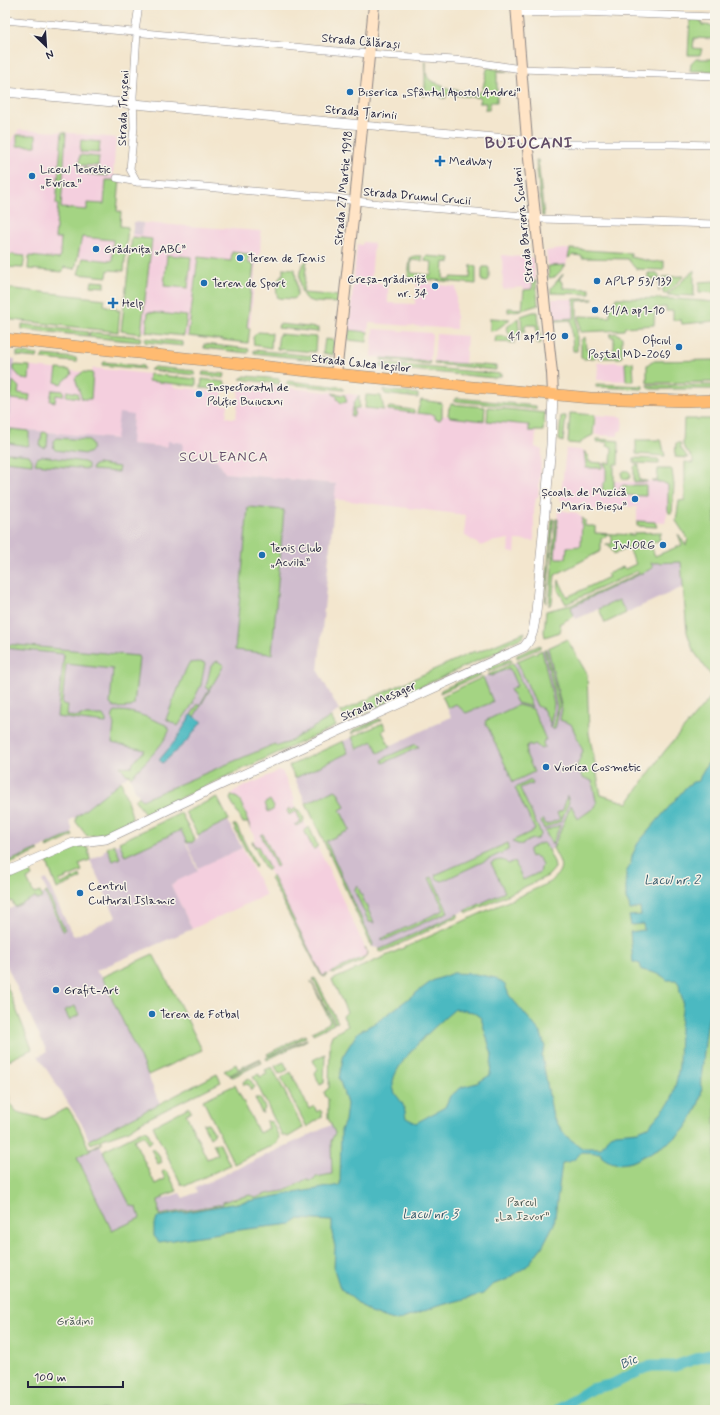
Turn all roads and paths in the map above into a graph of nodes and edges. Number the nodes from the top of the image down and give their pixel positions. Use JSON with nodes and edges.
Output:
{"nodes":[{"id":1,"x":139,"y":5,"type":"edge"},
{"id":2,"x":374,"y":5,"type":"edge"},
{"id":3,"x":516,"y":9,"type":"edge"},
{"id":4,"x":579,"y":9,"type":"edge"},
{"id":5,"x":715,"y":17,"type":"edge"},
{"id":6,"x":5,"y":20,"type":"edge"},
{"id":7,"x":136,"y":33,"type":"junction"},
{"id":8,"x":370,"y":54,"type":"junction"},
{"id":9,"x":521,"y":69,"type":"junction"},
{"id":10,"x":715,"y":76,"type":"edge"},
{"id":11,"x":5,"y":92,"type":"edge"},
{"id":12,"x":134,"y":103,"type":"junction"},
{"id":13,"x":362,"y":125,"type":"junction"},
{"id":14,"x":527,"y":140,"type":"junction"},
{"id":15,"x":715,"y":145,"type":"edge"},
{"id":16,"x":117,"y":178,"type":"dead end"},
{"id":17,"x":137,"y":182,"type":"junction"},
{"id":18,"x":355,"y":201,"type":"junction"},
{"id":19,"x":535,"y":217,"type":"junction"},
{"id":20,"x":715,"y":224,"type":"edge"},
{"id":21,"x":5,"y":339,"type":"edge"},
{"id":22,"x":336,"y":374,"type":"junction"},
{"id":23,"x":553,"y":394,"type":"junction"},
{"id":24,"x":715,"y":400,"type":"edge"},
{"id":25,"x":5,"y":872,"type":"edge"}],
"edges":[{"from":1,"to":7,"type":"street","name":"Strada Trușeni"},
{"from":2,"to":8,"type":"main road","name":"Strada 27 Martie 1918"},
{"from":3,"to":4,"type":"street"},
{"from":3,"to":9,"type":"main road","name":"Strada Bariera Sculeni"},
{"from":4,"to":5,"type":"street"},
{"from":6,"to":7,"type":"street","name":"Strada Călărași"},
{"from":7,"to":8,"type":"street","name":"Strada Călărași"},
{"from":7,"to":12,"type":"street","name":"Strada Trușeni"},
{"from":8,"to":9,"type":"street","name":"Strada Călărași"},
{"from":8,"to":13,"type":"main road","name":"Strada 27 Martie 1918"},
{"from":9,"to":10,"type":"street","name":"Strada Călărași"},
{"from":9,"to":14,"type":"main road","name":"Strada Bariera Sculeni"},
{"from":11,"to":12,"type":"street","name":"Strada Țarinii"},
{"from":12,"to":13,"type":"street","name":"Strada Țarinii"},
{"from":12,"to":17,"type":"street","name":"Strada Trușeni"},
{"from":13,"to":14,"type":"street","name":"Strada Țarinii"},
{"from":13,"to":18,"type":"main road","name":"Strada 27 Martie 1918"},
{"from":14,"to":15,"type":"street","name":"Strada Țarinii"},
{"from":14,"to":19,"type":"main road","name":"Strada Bariera Sculeni"},
{"from":16,"to":17,"type":"street","name":"Strada Drumul Crucii"},
{"from":17,"to":18,"type":"street","name":"Strada Drumul Crucii"},
{"from":18,"to":19,"type":"street","name":"Strada Drumul Crucii"},
{"from":18,"to":22,"type":"main road","name":"Strada 27 Martie 1918"},
{"from":19,"to":20,"type":"street","name":"Strada Drumul Crucii"},
{"from":19,"to":23,"type":"main road","name":"Strada Bariera Sculeni"},
{"from":21,"to":22,"type":"main road","name":"Strada Calea Ieșilor"},
{"from":22,"to":23,"type":"main road","name":"Strada Calea Ieșilor"},
{"from":23,"to":24,"type":"main road","name":"Strada Calea Ieșilor"},
{"from":23,"to":25,"type":"street","name":"Strada Mesager"}]}
